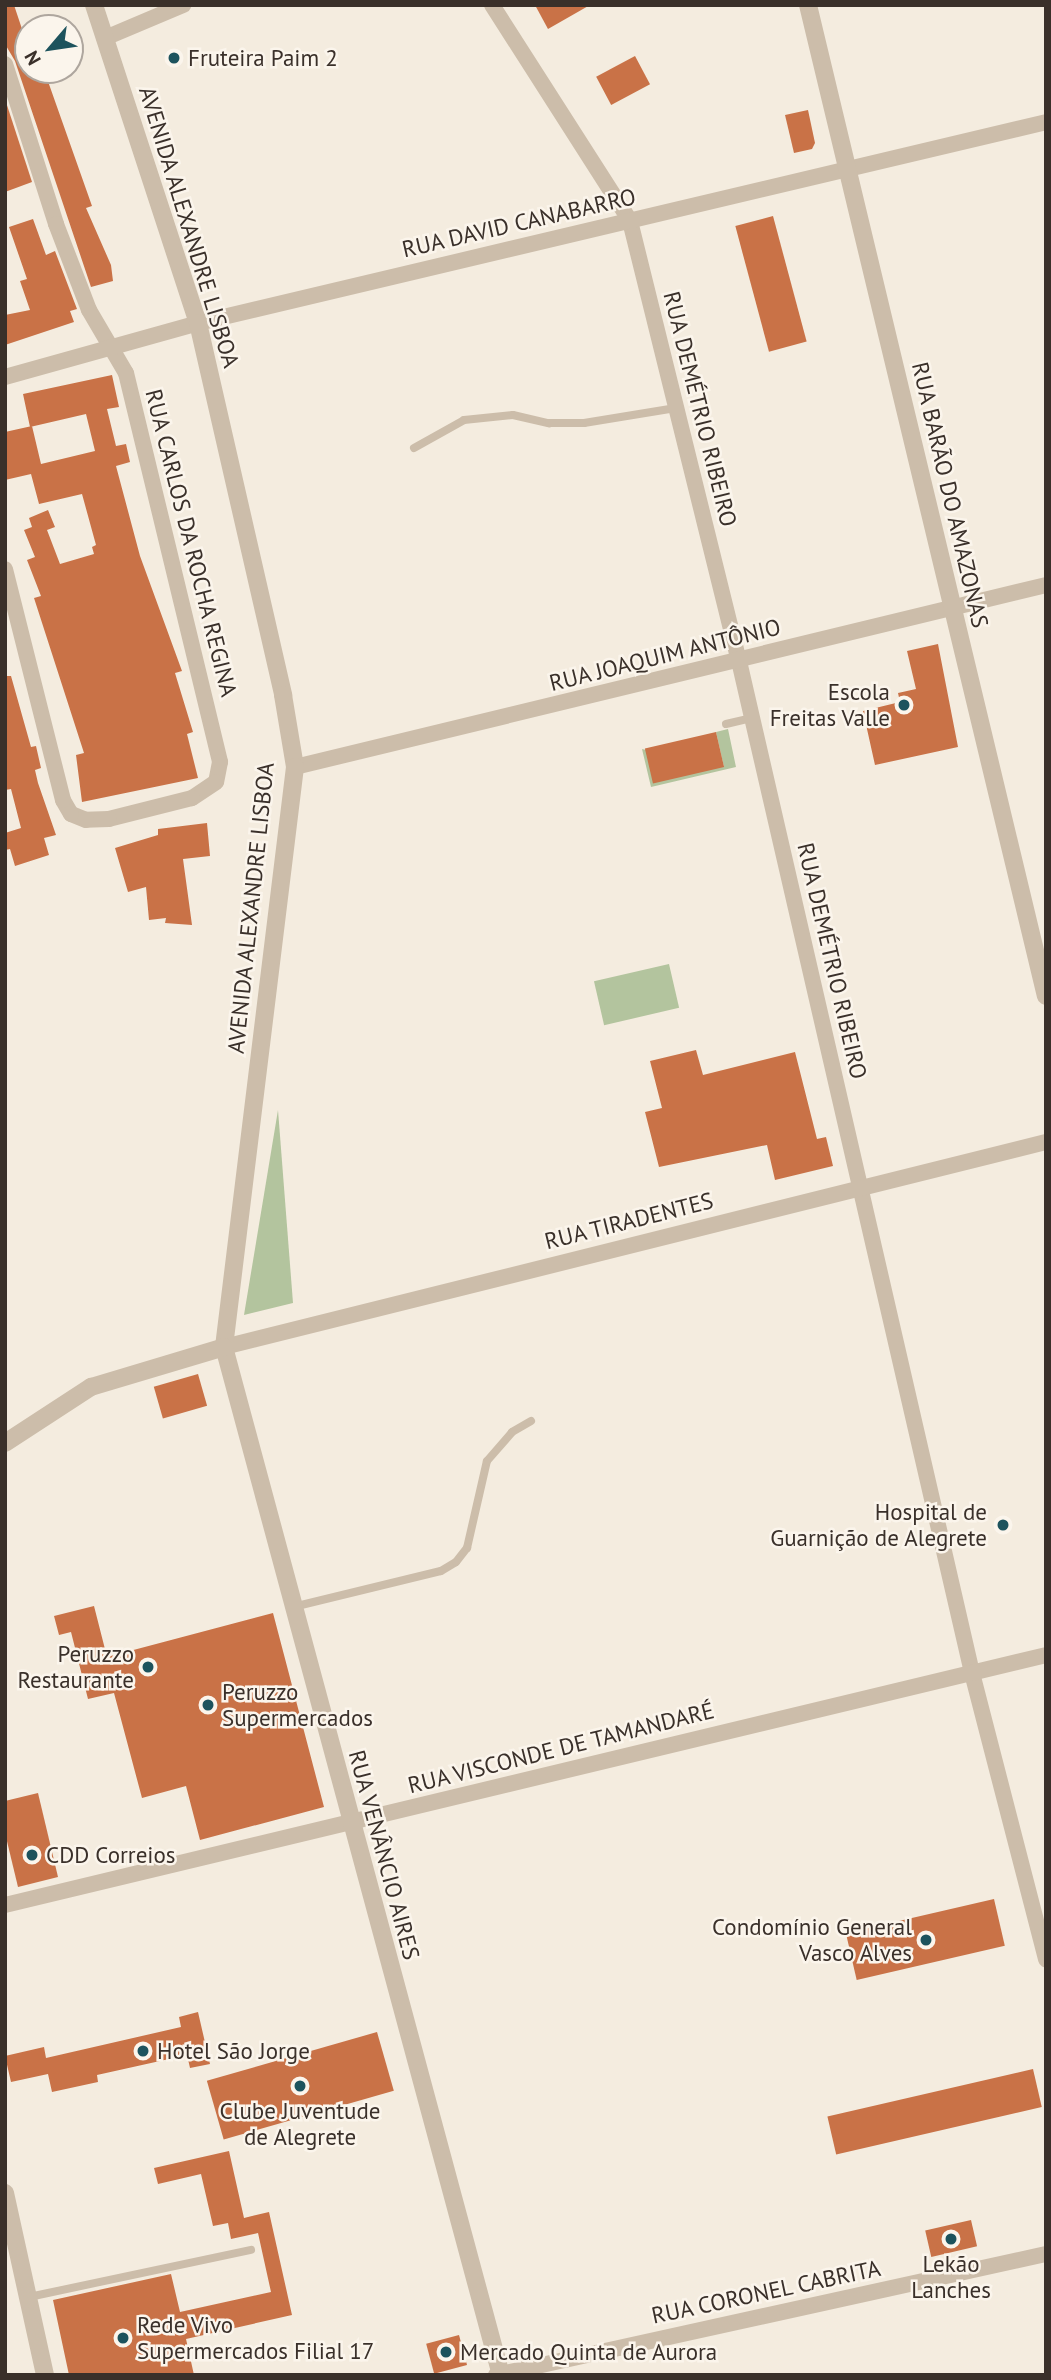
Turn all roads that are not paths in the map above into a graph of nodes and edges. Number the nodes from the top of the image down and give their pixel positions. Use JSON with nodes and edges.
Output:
{"nodes":[{"id":1,"x":94,"y":5,"type":"edge"},
{"id":2,"x":183,"y":5,"type":"edge"},
{"id":3,"x":492,"y":5,"type":"edge"},
{"id":4,"x":808,"y":5,"type":"edge"},
{"id":5,"x":105,"y":38,"type":"junction"},
{"id":6,"x":5,"y":64,"type":"edge"},
{"id":7,"x":1046,"y":122,"type":"edge"},
{"id":8,"x":847,"y":167,"type":"junction"},
{"id":9,"x":630,"y":221,"type":"junction"},
{"id":10,"x":198,"y":323,"type":"junction"},
{"id":11,"x":111,"y":347,"type":"junction"},
{"id":12,"x":5,"y":377,"type":"edge"},
{"id":13,"x":676,"y":408,"type":"junction"},
{"id":14,"x":414,"y":448,"type":"dead end"},
{"id":15,"x":5,"y":569,"type":"edge"},
{"id":16,"x":1046,"y":585,"type":"edge"},
{"id":17,"x":951,"y":608,"type":"junction"},
{"id":18,"x":739,"y":661,"type":"junction"},
{"id":19,"x":753,"y":718,"type":"junction"},
{"id":20,"x":726,"y":724,"type":"dead end"},
{"id":21,"x":295,"y":767,"type":"junction"},
{"id":22,"x":1046,"y":996,"type":"edge"},
{"id":23,"x":1046,"y":1142,"type":"edge"},
{"id":24,"x":860,"y":1186,"type":"junction"},
{"id":25,"x":224,"y":1347,"type":"junction"},
{"id":26,"x":530,"y":1421,"type":"dead end"},
{"id":27,"x":5,"y":1443,"type":"edge"},
{"id":28,"x":293,"y":1607,"type":"junction"},
{"id":29,"x":1046,"y":1655,"type":"edge"},
{"id":30,"x":972,"y":1673,"type":"junction"},
{"id":31,"x":349,"y":1823,"type":"junction"},
{"id":32,"x":5,"y":1905,"type":"edge"},
{"id":33,"x":1046,"y":1960,"type":"edge"},
{"id":34,"x":5,"y":2193,"type":"edge"},
{"id":35,"x":251,"y":2250,"type":"dead end"},
{"id":36,"x":1046,"y":2255,"type":"edge"},
{"id":37,"x":29,"y":2297,"type":"junction"},
{"id":38,"x":499,"y":2374,"type":"edge"},
{"id":39,"x":45,"y":2375,"type":"edge"}],
"edges":[{"from":1,"to":5,"type":"street","name":"AVENIDA ALEXANDRE LISBOA"},
{"from":2,"to":5,"type":"street"},
{"from":3,"to":9,"type":"street","name":"RUA DEMÉTRIO RIBEIRO"},
{"from":4,"to":8,"type":"street","name":"RUA BARÃO DO AMAZONAS"},
{"from":5,"to":10,"type":"street","name":"AVENIDA ALEXANDRE LISBOA"},
{"from":6,"to":11,"type":"street","name":"RUA CARLOS DA ROCHA REGINA"},
{"from":7,"to":8,"type":"street","name":"RUA DAVID CANABARRO"},
{"from":8,"to":9,"type":"street","name":"RUA DAVID CANABARRO"},
{"from":8,"to":17,"type":"street","name":"RUA BARÃO DO AMAZONAS"},
{"from":9,"to":10,"type":"street","name":"RUA DAVID CANABARRO"},
{"from":9,"to":13,"type":"street","name":"RUA DEMÉTRIO RIBEIRO"},
{"from":10,"to":11,"type":"street","name":"RUA DAVID CANABARRO"},
{"from":10,"to":21,"type":"street","name":"AVENIDA ALEXANDRE LISBOA"},
{"from":11,"to":12,"type":"street","name":"RUA DAVID CANABARRO"},
{"from":11,"to":15,"type":"street","name":"RUA CARLOS DA ROCHA REGINA"},
{"from":13,"to":14,"type":"lane"},
{"from":13,"to":18,"type":"street","name":"RUA DEMÉTRIO RIBEIRO"},
{"from":16,"to":17,"type":"street","name":"RUA JOAQUIM ANTÔNIO"},
{"from":17,"to":18,"type":"street","name":"RUA JOAQUIM ANTÔNIO"},
{"from":17,"to":22,"type":"street","name":"RUA BARÃO DO AMAZONAS"},
{"from":18,"to":19,"type":"street","name":"RUA DEMÉTRIO RIBEIRO"},
{"from":18,"to":21,"type":"street","name":"RUA JOAQUIM ANTÔNIO"},
{"from":19,"to":20,"type":"lane"},
{"from":19,"to":24,"type":"street","name":"RUA DEMÉTRIO RIBEIRO"},
{"from":21,"to":25,"type":"street","name":"AVENIDA ALEXANDRE LISBOA"},
{"from":23,"to":24,"type":"street","name":"RUA TIRADENTES"},
{"from":24,"to":25,"type":"street","name":"RUA TIRADENTES"},
{"from":24,"to":30,"type":"street","name":"RUA DEMÉTRIO RIBEIRO"},
{"from":25,"to":27,"type":"street"},
{"from":25,"to":28,"type":"street","name":"RUA VENÂNCIO AIRES"},
{"from":26,"to":28,"type":"lane"},
{"from":28,"to":31,"type":"street","name":"RUA VENÂNCIO AIRES"},
{"from":29,"to":30,"type":"street","name":"RUA VISCONDE DE TAMANDARÉ"},
{"from":30,"to":31,"type":"street","name":"RUA VISCONDE DE TAMANDARÉ"},
{"from":30,"to":33,"type":"street","name":"RUA DEMÉTRIO RIBEIRO"},
{"from":31,"to":32,"type":"street","name":"RUA VISCONDE DE TAMANDARÉ"},
{"from":31,"to":38,"type":"street","name":"RUA VENÂNCIO AIRES"},
{"from":34,"to":37,"type":"street"},
{"from":35,"to":37,"type":"lane"},
{"from":36,"to":38,"type":"street","name":"RUA CORONEL CABRITA"},
{"from":37,"to":39,"type":"street"}]}
